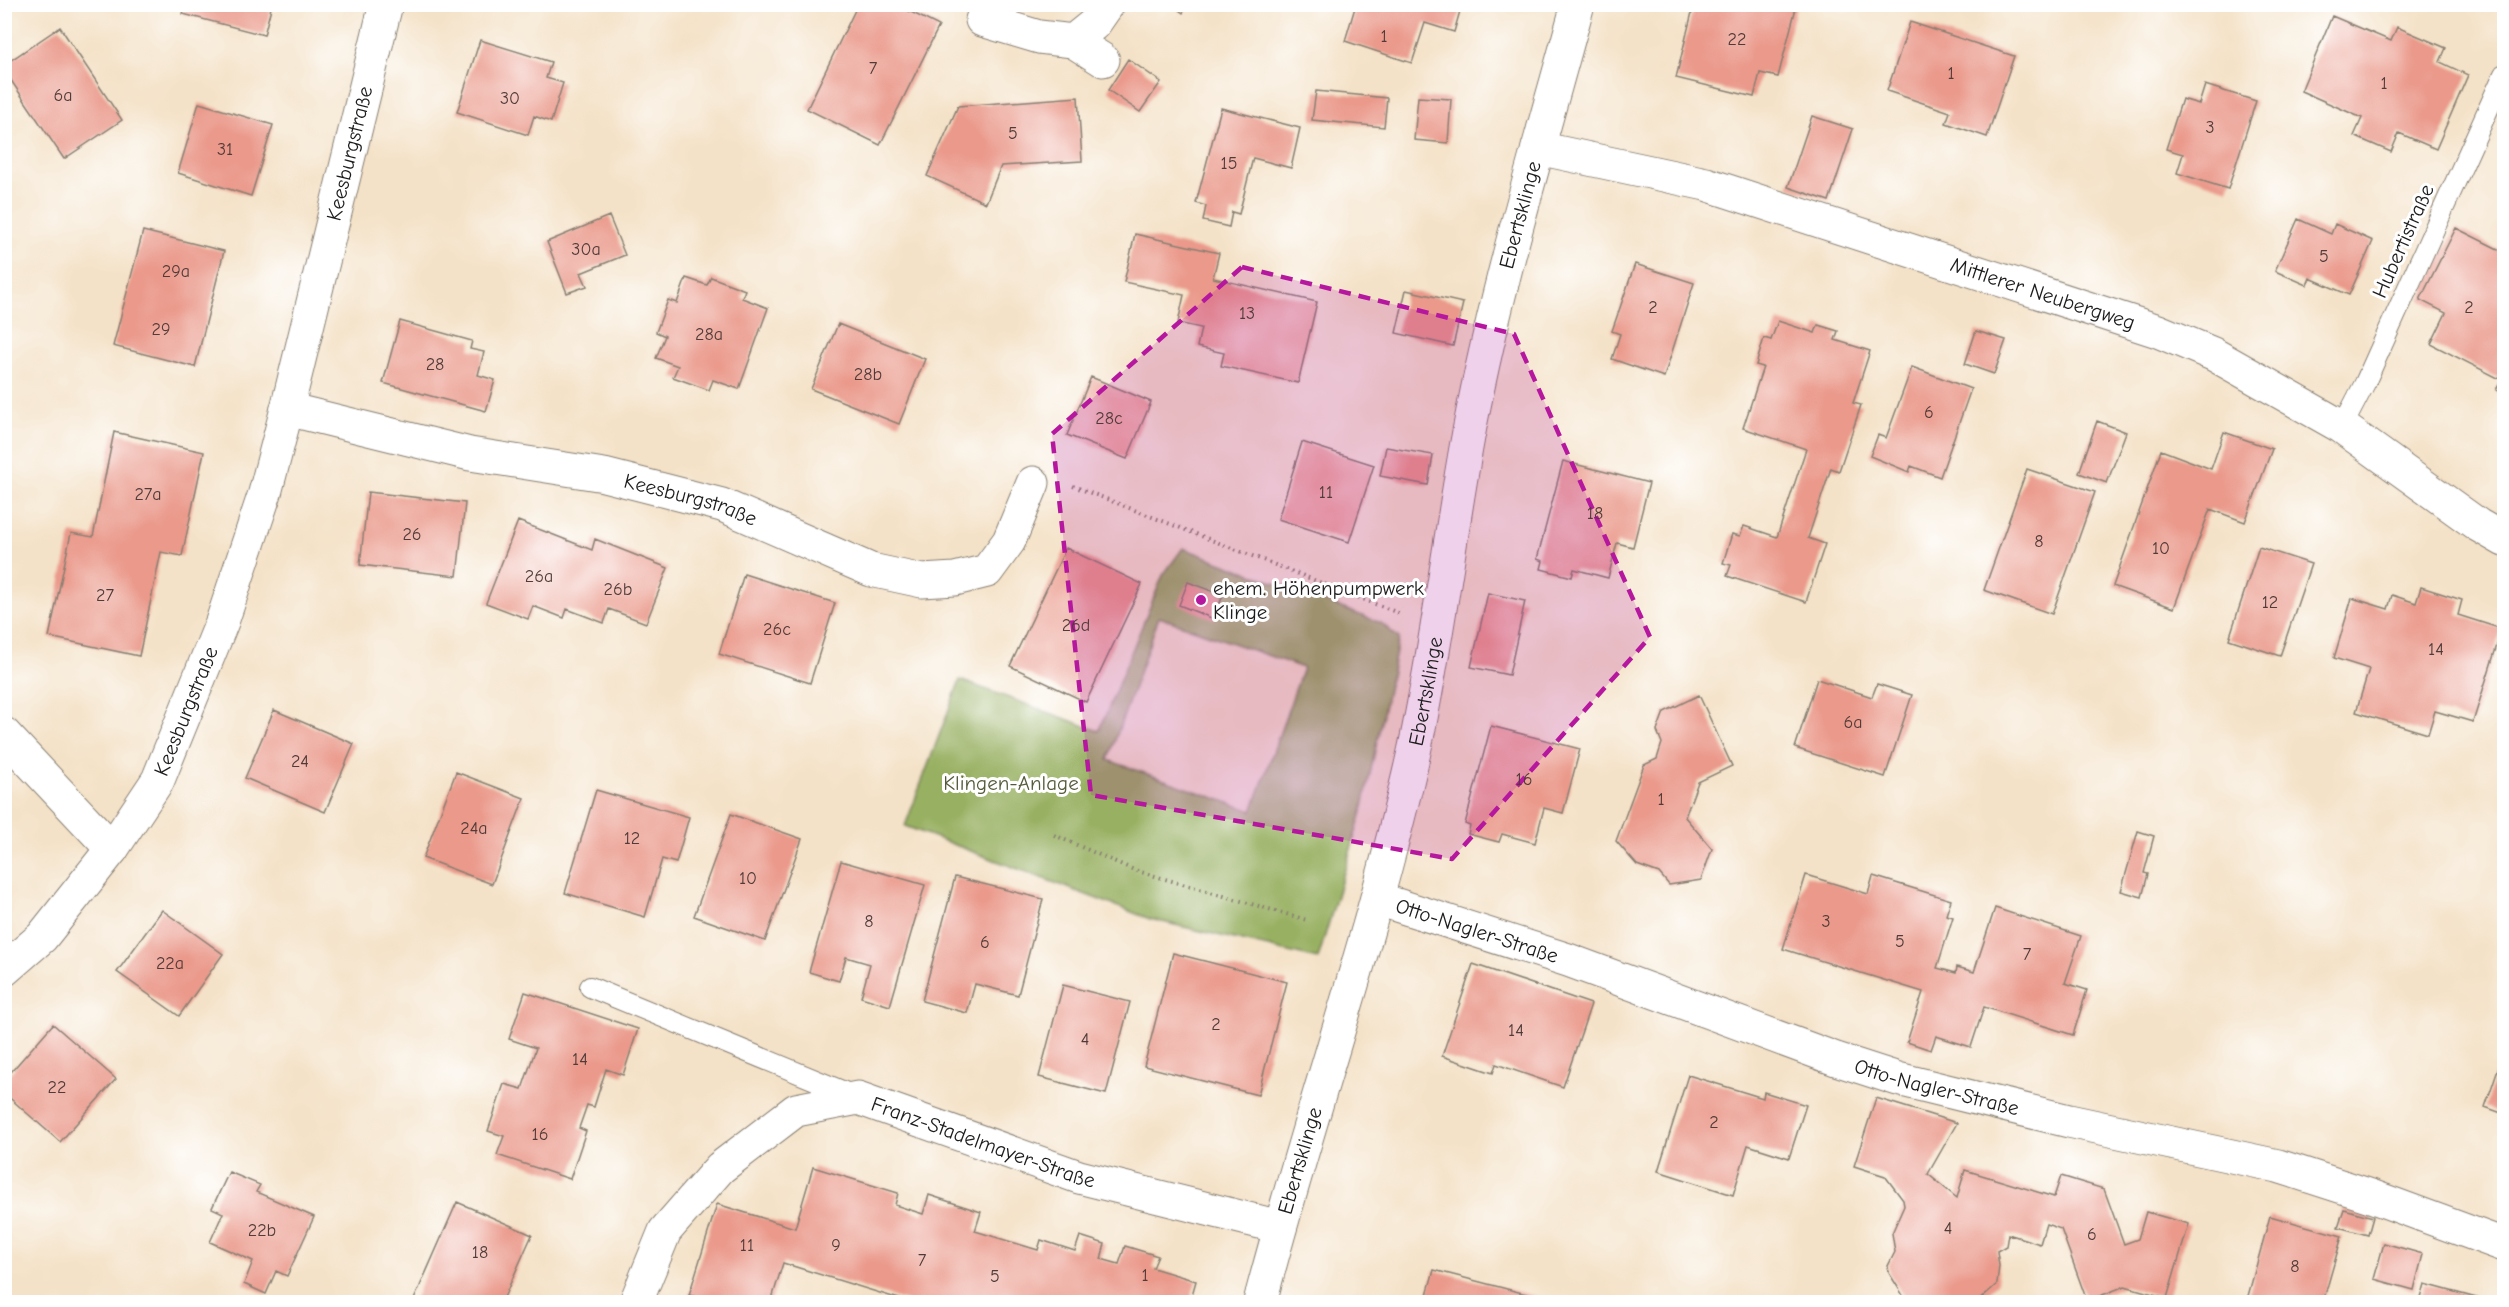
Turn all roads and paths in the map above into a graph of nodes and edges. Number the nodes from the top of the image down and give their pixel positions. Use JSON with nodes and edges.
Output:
{"nodes":[{"id":1,"x":386,"y":4,"type":"edge"},
{"id":2,"x":1108,"y":4,"type":"edge"},
{"id":3,"x":1578,"y":4,"type":"edge"},
{"id":4,"x":982,"y":20,"type":"dead end"},
{"id":5,"x":1072,"y":41,"type":"junction"},
{"id":6,"x":1103,"y":60,"type":"dead end"},
{"id":7,"x":2505,"y":74,"type":"edge"},
{"id":8,"x":1538,"y":148,"type":"junction"},
{"id":9,"x":287,"y":409,"type":"junction"},
{"id":10,"x":2342,"y":427,"type":"junction"},
{"id":11,"x":1033,"y":483,"type":"joint"},
{"id":12,"x":2505,"y":540,"type":"edge"},
{"id":13,"x":1438,"y":622,"type":"junction"},
{"id":14,"x":4,"y":734,"type":"edge"},
{"id":15,"x":1054,"y":835,"type":"dead end"},
{"id":16,"x":112,"y":849,"type":"junction"},
{"id":17,"x":1377,"y":899,"type":"junction"},
{"id":18,"x":1307,"y":920,"type":"dead end"},
{"id":19,"x":4,"y":970,"type":"edge"},
{"id":20,"x":590,"y":987,"type":"dead end"},
{"id":21,"x":858,"y":1098,"type":"junction"},
{"id":22,"x":1280,"y":1227,"type":"junction"},
{"id":23,"x":2505,"y":1245,"type":"edge"},
{"id":24,"x":636,"y":1302,"type":"edge"},
{"id":25,"x":1260,"y":1302,"type":"edge"}],
"edges":[{"from":1,"to":9,"type":"street","name":"Keesburgstraße"},
{"from":2,"to":5,"type":"street"},
{"from":3,"to":8,"type":"street","name":"Ebertsklinge"},
{"from":4,"to":5,"type":"street"},
{"from":5,"to":6,"type":"street"},
{"from":7,"to":10,"type":"lane","name":"Hubertistraße"},
{"from":8,"to":10,"type":"street","name":"Mittlerer Neubergweg"},
{"from":8,"to":13,"type":"street","name":"Ebertsklinge"},
{"from":9,"to":11,"type":"street","name":"Keesburgstraße"},
{"from":9,"to":16,"type":"street","name":"Keesburgstraße"},
{"from":10,"to":12,"type":"street","name":"Mittlerer Neubergweg"},
{"from":11,"to":13,"type":"path"},
{"from":13,"to":17,"type":"street","name":"Ebertsklinge"},
{"from":14,"to":16,"type":"street"},
{"from":15,"to":18,"type":"path"},
{"from":16,"to":19,"type":"street","name":"Keesburgstraße"},
{"from":17,"to":22,"type":"street","name":"Ebertsklinge"},
{"from":17,"to":23,"type":"street","name":"Otto-Nagler-Straße"},
{"from":20,"to":21,"type":"lane"},
{"from":21,"to":22,"type":"street","name":"Franz-Stadelmayer-Straße"},
{"from":21,"to":24,"type":"street","name":"Franz-Stadelmayer-Straße"},
{"from":22,"to":25,"type":"street","name":"Ebertsklinge"}]}
